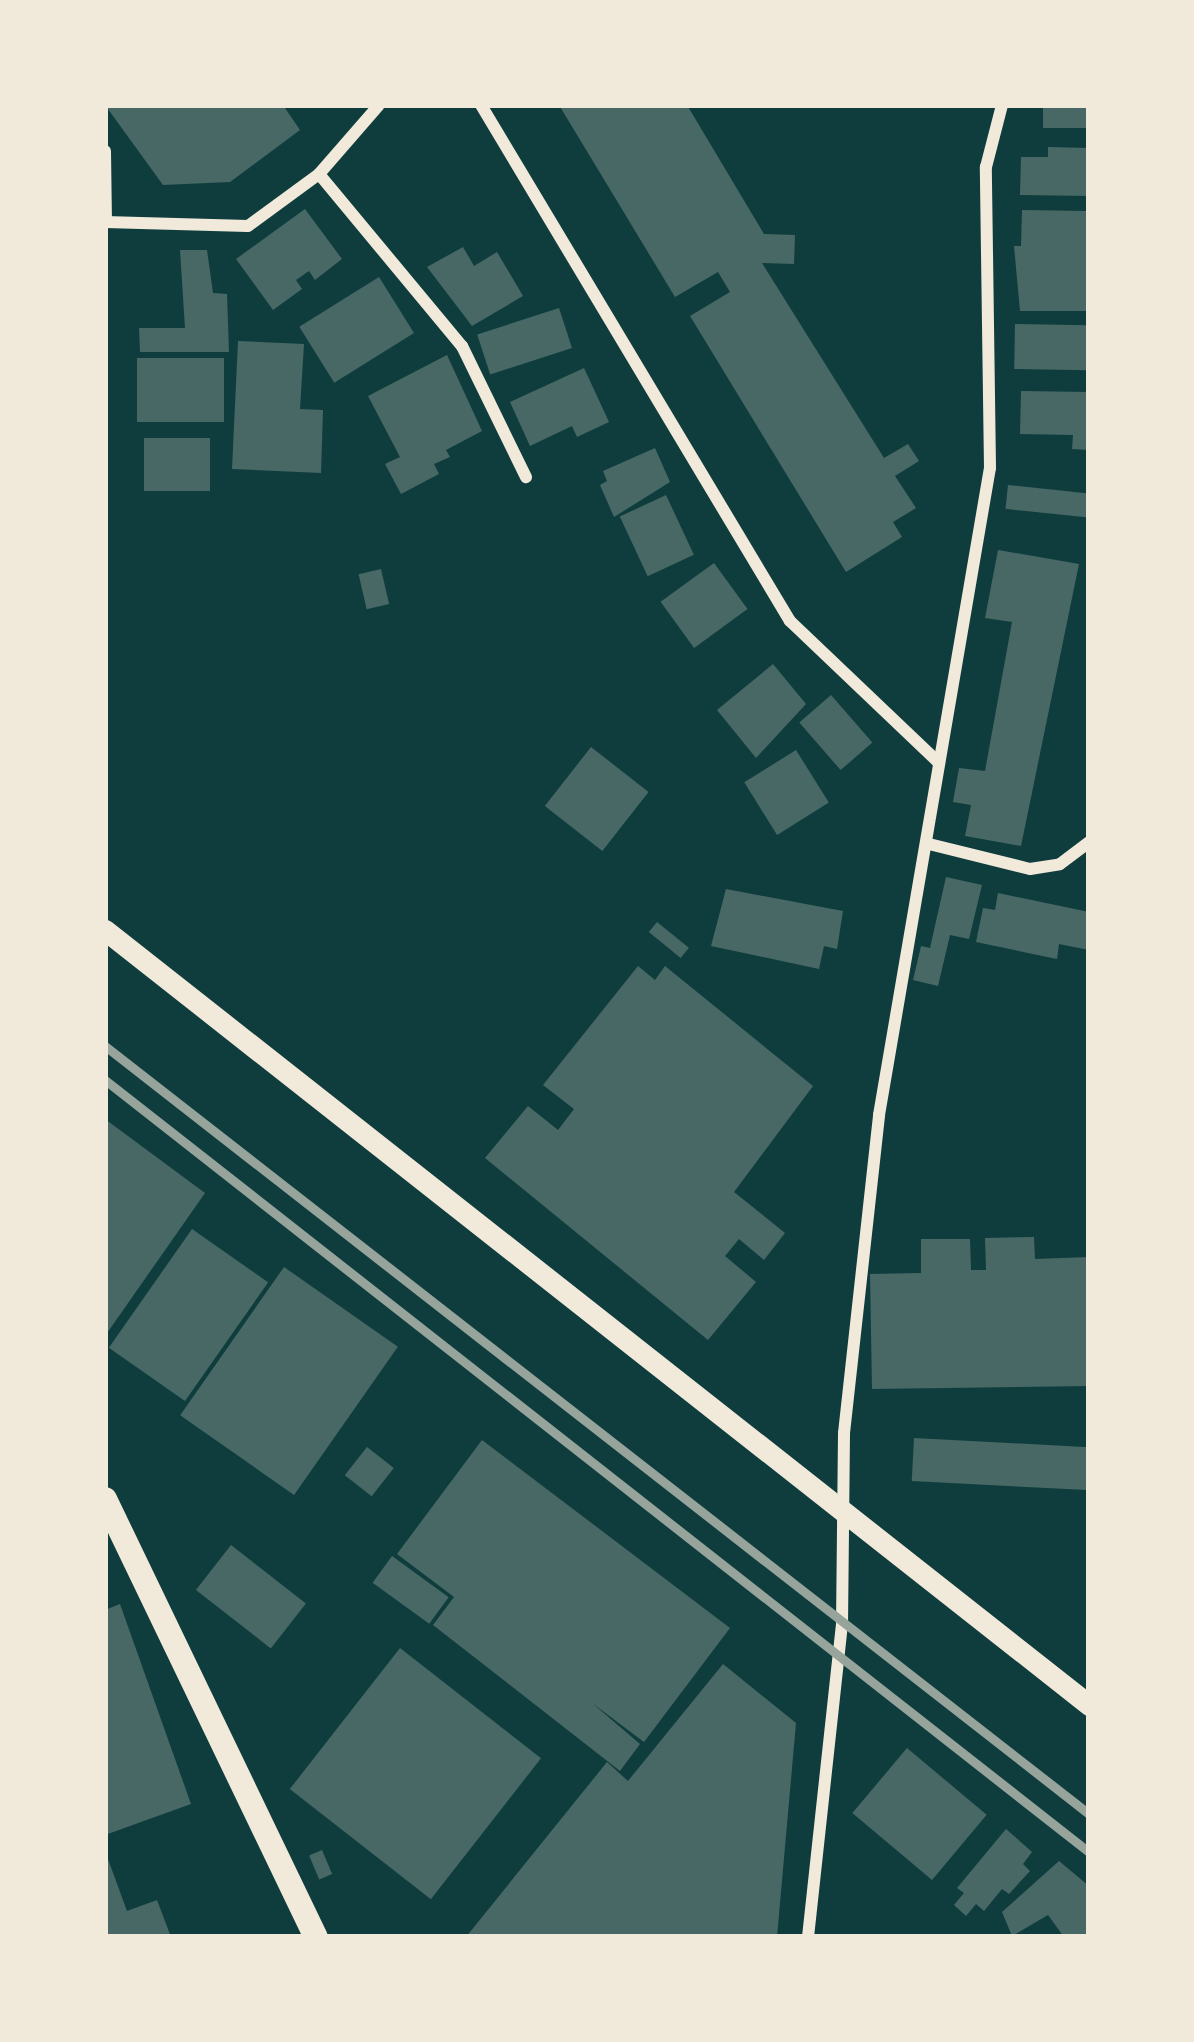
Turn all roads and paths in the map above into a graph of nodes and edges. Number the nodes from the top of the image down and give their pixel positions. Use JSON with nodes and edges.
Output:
{"nodes":[{"id":1,"x":379,"y":105,"type":"edge"},
{"id":2,"x":481,"y":105,"type":"edge"},
{"id":3,"x":1002,"y":105,"type":"edge"},
{"id":4,"x":105,"y":151,"type":"edge"},
{"id":5,"x":319,"y":174,"type":"junction"},
{"id":6,"x":106,"y":222,"type":"edge"},
{"id":7,"x":526,"y":477,"type":"dead end"},
{"id":8,"x":939,"y":763,"type":"junction"},
{"id":9,"x":1089,"y":842,"type":"edge"},
{"id":10,"x":929,"y":844,"type":"junction"},
{"id":11,"x":105,"y":930,"type":"edge"},
{"id":12,"x":105,"y":1499,"type":"edge"},
{"id":13,"x":842,"y":1512,"type":"junction"},
{"id":14,"x":1089,"y":1705,"type":"edge"},
{"id":15,"x":316,"y":1937,"type":"edge"},
{"id":16,"x":808,"y":1937,"type":"edge"}],
"edges":[{"from":1,"to":5,"type":"street"},
{"from":2,"to":8,"type":"street"},
{"from":3,"to":8,"type":"street"},
{"from":4,"to":6,"type":"street"},
{"from":5,"to":6,"type":"street"},
{"from":5,"to":7,"type":"street"},
{"from":8,"to":10,"type":"street"},
{"from":9,"to":10,"type":"street"},
{"from":10,"to":13,"type":"street"},
{"from":11,"to":13,"type":"street"},
{"from":12,"to":15,"type":"main road"},
{"from":13,"to":14,"type":"street"},
{"from":13,"to":16,"type":"street"}]}
